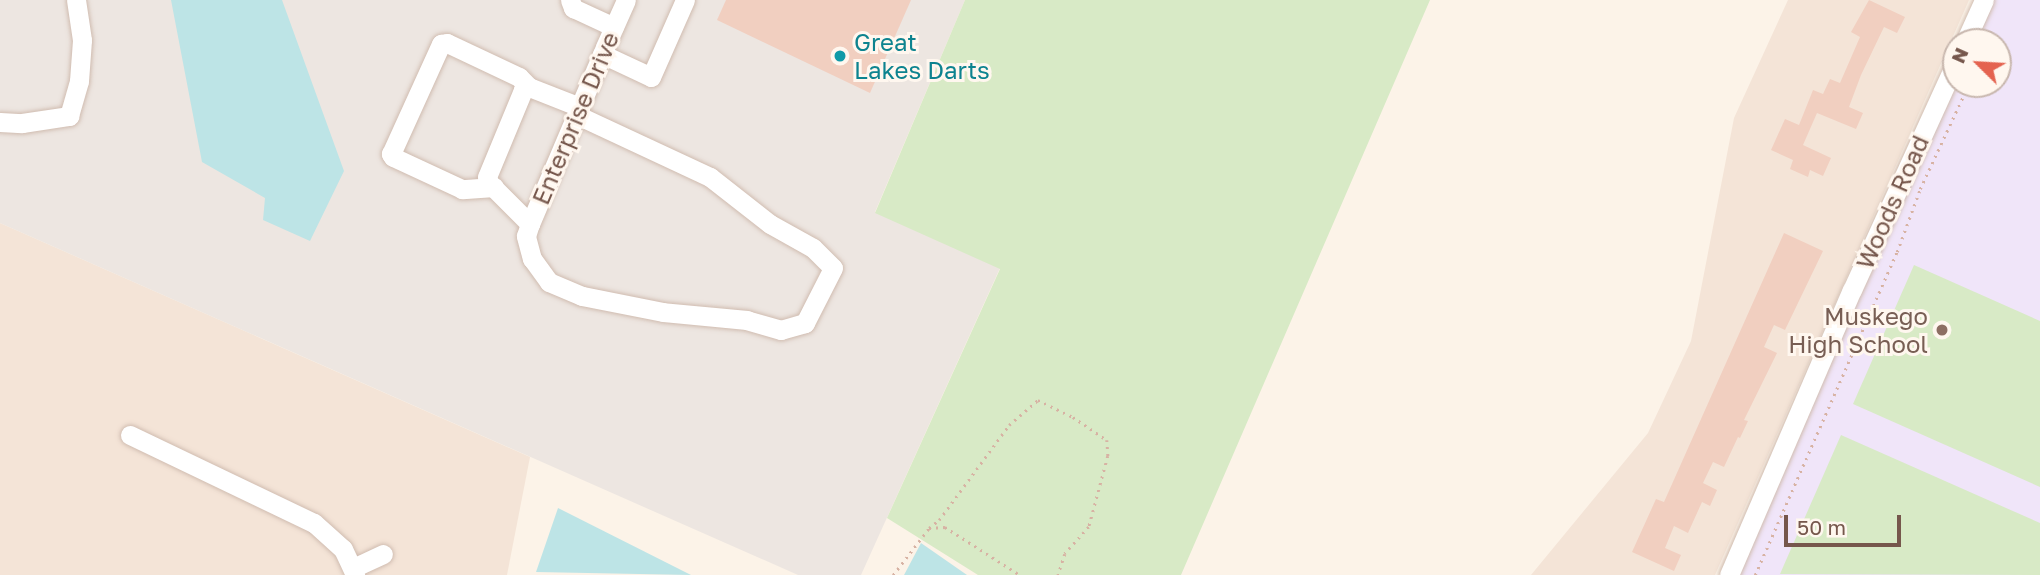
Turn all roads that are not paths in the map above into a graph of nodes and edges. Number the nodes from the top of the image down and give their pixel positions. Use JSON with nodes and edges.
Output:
{"nodes":[{"id":1,"x":76,"y":0,"type":"edge"},
{"id":2,"x":570,"y":0,"type":"edge"},
{"id":3,"x":625,"y":0,"type":"edge"},
{"id":4,"x":685,"y":0,"type":"edge"},
{"id":5,"x":1984,"y":0,"type":"edge"},
{"id":6,"x":614,"y":27,"type":"junction"},
{"id":7,"x":1971,"y":28,"type":"edge"},
{"id":8,"x":602,"y":54,"type":"junction"},
{"id":9,"x":529,"y":87,"type":"junction"},
{"id":10,"x":1942,"y":92,"type":"edge"},
{"id":11,"x":578,"y":111,"type":"junction"},
{"id":12,"x":0,"y":122,"type":"edge"},
{"id":13,"x":494,"y":187,"type":"junction"},
{"id":14,"x":528,"y":230,"type":"junction"},
{"id":15,"x":130,"y":435,"type":"dead end"},
{"id":16,"x":383,"y":554,"type":"dead end"},
{"id":17,"x":354,"y":571,"type":"edge"},
{"id":18,"x":1729,"y":575,"type":"edge"}],
"edges":[{"from":1,"to":12,"type":"street"},
{"from":2,"to":6,"type":"street"},
{"from":3,"to":6,"type":"street","name":"Enterprise Drive"},
{"from":4,"to":8,"type":"street"},
{"from":5,"to":7,"type":"street"},
{"from":6,"to":8,"type":"street","name":"Enterprise Drive"},
{"from":8,"to":11,"type":"street","name":"Enterprise Drive"},
{"from":9,"to":11,"type":"street"},
{"from":9,"to":13,"type":"street"},
{"from":9,"to":13,"type":"street"},
{"from":10,"to":18,"type":"street","name":"Woods Road"},
{"from":11,"to":14,"type":"street","name":"Enterprise Drive"},
{"from":11,"to":14,"type":"street"},
{"from":13,"to":14,"type":"street"},
{"from":15,"to":17,"type":"street"},
{"from":16,"to":17,"type":"street"}]}
